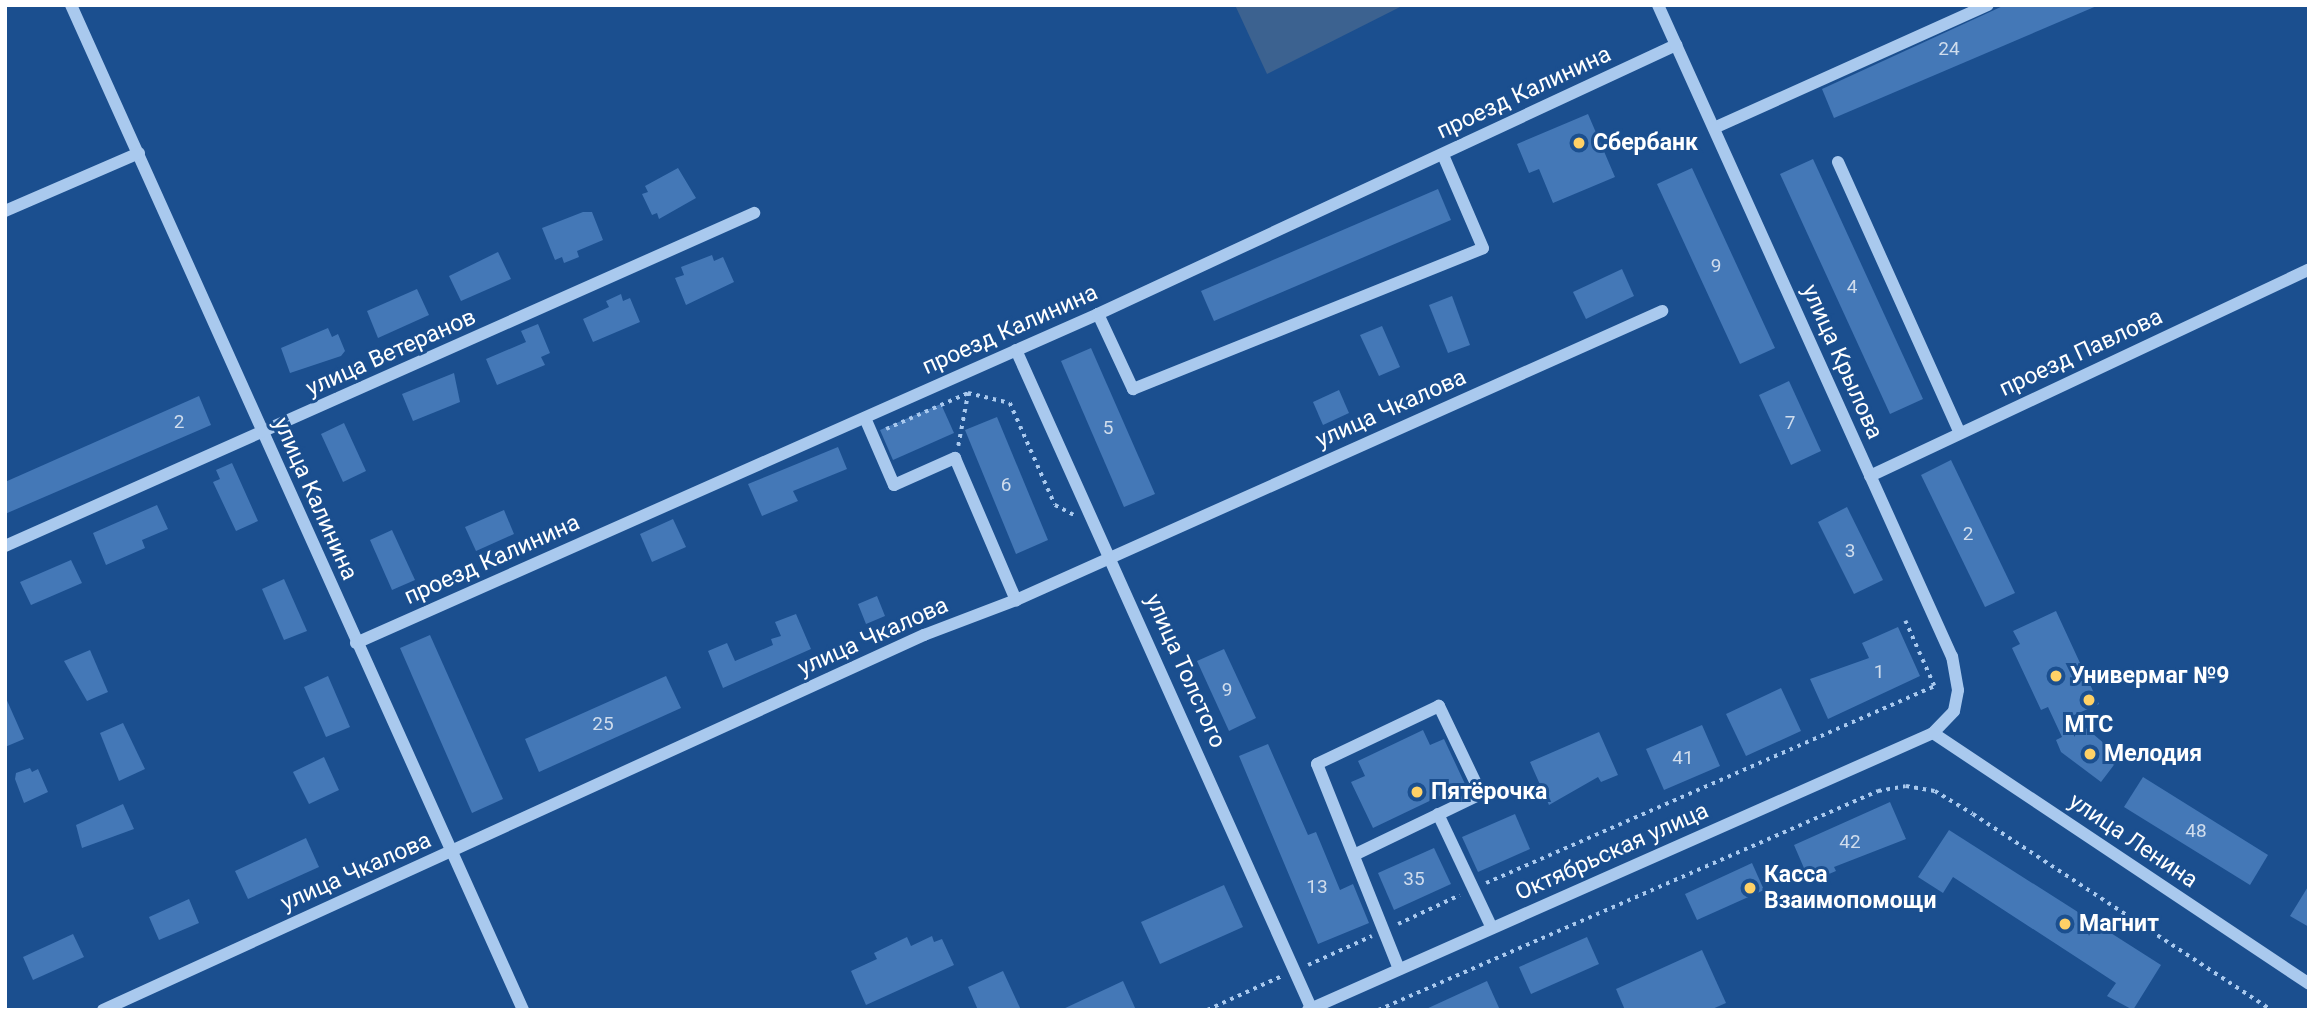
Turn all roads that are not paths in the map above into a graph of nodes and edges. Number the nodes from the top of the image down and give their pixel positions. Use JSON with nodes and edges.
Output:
{"nodes":[{"id":1,"x":71,"y":5,"type":"edge"},
{"id":2,"x":1658,"y":5,"type":"edge"},
{"id":3,"x":1988,"y":5,"type":"edge"},
{"id":4,"x":1676,"y":45,"type":"junction"},
{"id":5,"x":1714,"y":128,"type":"junction"},
{"id":6,"x":139,"y":153,"type":"junction"},
{"id":7,"x":1443,"y":155,"type":"junction"},
{"id":8,"x":1838,"y":162,"type":"dead end"},
{"id":9,"x":5,"y":211,"type":"edge"},
{"id":10,"x":754,"y":213,"type":"dead end"},
{"id":11,"x":2309,"y":268,"type":"edge"},
{"id":12,"x":1662,"y":311,"type":"dead end"},
{"id":13,"x":1098,"y":314,"type":"junction"},
{"id":14,"x":1016,"y":351,"type":"junction"},
{"id":15,"x":865,"y":418,"type":"junction"},
{"id":16,"x":1960,"y":433,"type":"junction"},
{"id":17,"x":264,"y":434,"type":"junction"},
{"id":18,"x":1870,"y":476,"type":"junction"},
{"id":19,"x":5,"y":546,"type":"edge"},
{"id":20,"x":1111,"y":557,"type":"junction"},
{"id":21,"x":1016,"y":600,"type":"junction"},
{"id":22,"x":356,"y":643,"type":"junction"},
{"id":23,"x":1933,"y":733,"type":"junction"},
{"id":24,"x":1438,"y":814,"type":"junction"},
{"id":25,"x":449,"y":853,"type":"junction"},
{"id":26,"x":1354,"y":855,"type":"junction"},
{"id":27,"x":1492,"y":928,"type":"junction"},
{"id":28,"x":1399,"y":969,"type":"junction"},
{"id":29,"x":2309,"y":984,"type":"edge"},
{"id":30,"x":1310,"y":1009,"type":"edge"},
{"id":31,"x":103,"y":1010,"type":"edge"},
{"id":32,"x":523,"y":1010,"type":"edge"}],
"edges":[{"from":1,"to":6,"type":"street","name":"улица Калинина"},
{"from":2,"to":4,"type":"street","name":"улица Крылова"},
{"from":3,"to":5,"type":"street"},
{"from":4,"to":5,"type":"street","name":"улица Крылова"},
{"from":4,"to":7,"type":"street","name":"проезд Калинина"},
{"from":5,"to":18,"type":"street","name":"улица Крылова"},
{"from":6,"to":9,"type":"street"},
{"from":6,"to":17,"type":"street","name":"улица Калинина"},
{"from":7,"to":13,"type":"street","name":"проезд Калинина"},
{"from":7,"to":13,"type":"street"},
{"from":8,"to":16,"type":"street"},
{"from":10,"to":17,"type":"street","name":"улица Ветеранов"},
{"from":11,"to":16,"type":"street","name":"проезд Павлова"},
{"from":12,"to":20,"type":"street","name":"улица Чкалова"},
{"from":13,"to":14,"type":"street","name":"проезд Калинина"},
{"from":14,"to":15,"type":"street","name":"проезд Калинина"},
{"from":14,"to":20,"type":"street","name":"улица Толстого"},
{"from":15,"to":21,"type":"street"},
{"from":15,"to":22,"type":"street","name":"проезд Калинина"},
{"from":16,"to":18,"type":"street","name":"проезд Павлова"},
{"from":17,"to":19,"type":"street","name":"улица Ветеранов"},
{"from":17,"to":22,"type":"street","name":"улица Калинина"},
{"from":18,"to":23,"type":"street","name":"улица Крылова"},
{"from":20,"to":21,"type":"street","name":"улица Чкалова"},
{"from":20,"to":30,"type":"street","name":"улица Толстого"},
{"from":21,"to":25,"type":"street","name":"улица Чкалова"},
{"from":22,"to":25,"type":"street","name":"улица Калинина"},
{"from":23,"to":27,"type":"street","name":"Октябрьская улица"},
{"from":23,"to":29,"type":"street","name":"улица Ленина"},
{"from":24,"to":26,"type":"street"},
{"from":24,"to":26,"type":"street"},
{"from":24,"to":27,"type":"street"},
{"from":25,"to":31,"type":"street","name":"улица Чкалова"},
{"from":25,"to":32,"type":"street","name":"улица Калинина"},
{"from":26,"to":28,"type":"street"},
{"from":27,"to":28,"type":"street","name":"Октябрьская улица"},
{"from":28,"to":30,"type":"street","name":"Октябрьская улица"}]}
